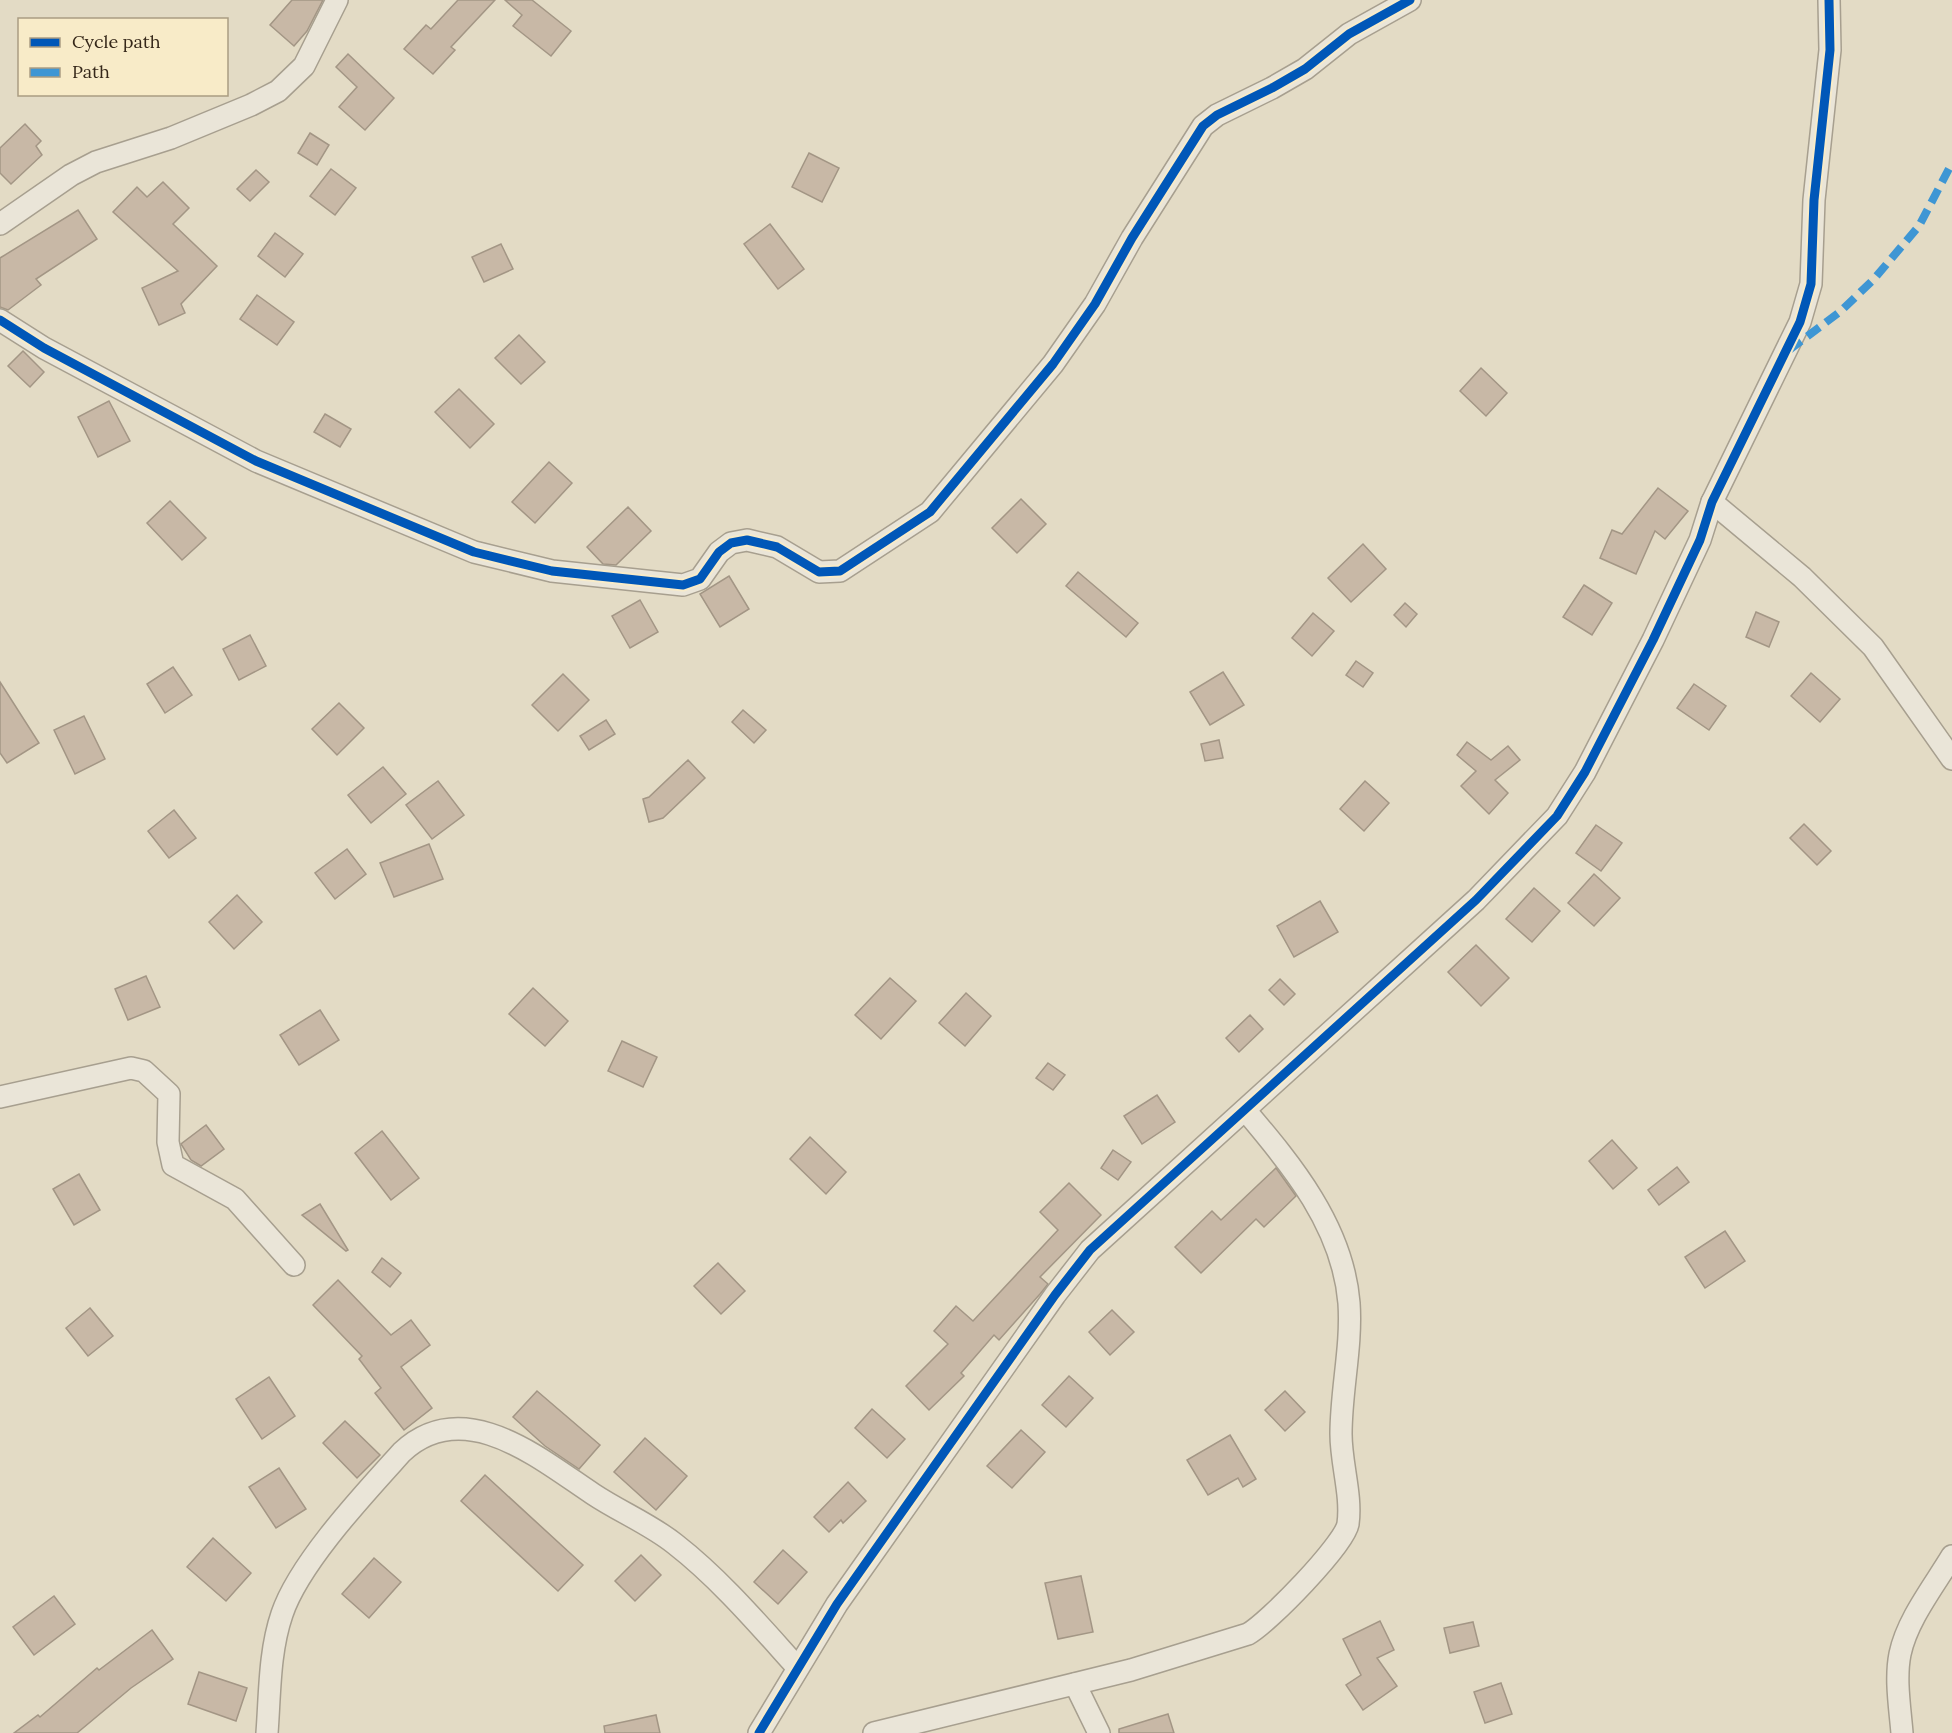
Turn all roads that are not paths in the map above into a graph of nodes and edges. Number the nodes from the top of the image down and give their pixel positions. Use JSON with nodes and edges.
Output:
{"nodes":[{"id":1,"x":337,"y":0,"type":"edge"},
{"id":2,"x":1410,"y":0,"type":"edge"},
{"id":3,"x":1829,"y":0,"type":"edge"},
{"id":4,"x":0,"y":224,"type":"edge"},
{"id":5,"x":0,"y":320,"type":"edge"},
{"id":6,"x":1712,"y":502,"type":"junction"},
{"id":7,"x":1952,"y":759,"type":"edge"},
{"id":8,"x":0,"y":1097,"type":"edge"},
{"id":9,"x":1245,"y":1110,"type":"junction"},
{"id":10,"x":294,"y":1265,"type":"dead end"},
{"id":11,"x":1952,"y":1556,"type":"edge"},
{"id":12,"x":797,"y":1667,"type":"junction"},
{"id":13,"x":1075,"y":1684,"type":"junction"},
{"id":14,"x":267,"y":1733,"type":"edge"},
{"id":15,"x":759,"y":1733,"type":"edge"},
{"id":16,"x":874,"y":1733,"type":"edge"},
{"id":17,"x":1099,"y":1733,"type":"edge"},
{"id":18,"x":1902,"y":1733,"type":"edge"}],
"edges":[{"from":1,"to":4,"type":"street"},
{"from":2,"to":5,"type":"street"},
{"from":3,"to":6,"type":"street"},
{"from":6,"to":7,"type":"street"},
{"from":6,"to":9,"type":"street"},
{"from":8,"to":10,"type":"street"},
{"from":9,"to":12,"type":"street"},
{"from":9,"to":13,"type":"street"},
{"from":11,"to":18,"type":"street"},
{"from":12,"to":14,"type":"street"},
{"from":12,"to":15,"type":"street"},
{"from":13,"to":16,"type":"street"},
{"from":13,"to":17,"type":"street"}]}
